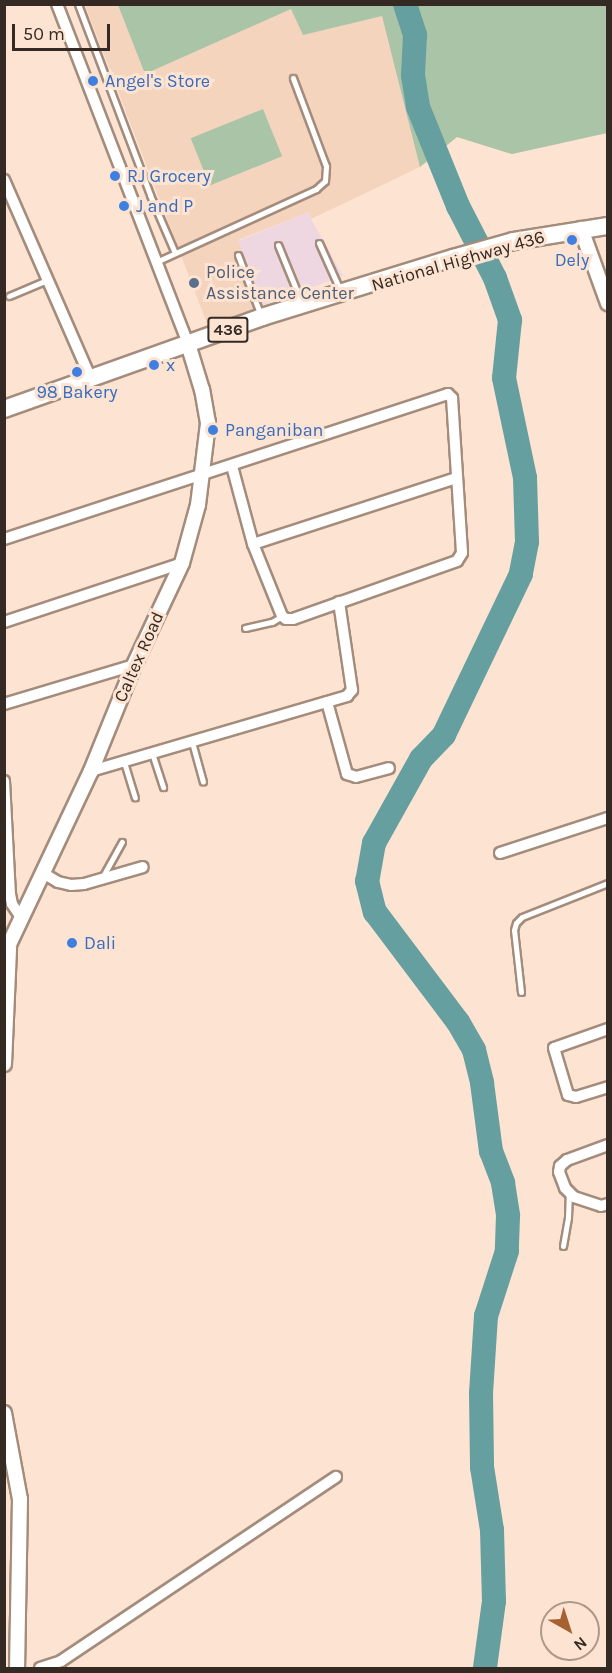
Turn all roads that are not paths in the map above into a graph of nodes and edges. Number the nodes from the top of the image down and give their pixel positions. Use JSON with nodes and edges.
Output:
{"nodes":[{"id":1,"x":57,"y":4,"type":"edge"},
{"id":2,"x":78,"y":4,"type":"edge"},
{"id":3,"x":293,"y":78,"type":"dead end"},
{"id":4,"x":4,"y":180,"type":"edge"},
{"id":5,"x":608,"y":226,"type":"edge"},
{"id":6,"x":581,"y":229,"type":"junction"},
{"id":7,"x":319,"y":243,"type":"dead end"},
{"id":8,"x":278,"y":245,"type":"dead end"},
{"id":9,"x":175,"y":253,"type":"junction"},
{"id":10,"x":238,"y":255,"type":"dead end"},
{"id":11,"x":156,"y":261,"type":"junction"},
{"id":12,"x":49,"y":279,"type":"junction"},
{"id":13,"x":342,"y":294,"type":"junction"},
{"id":14,"x":9,"y":296,"type":"dead end"},
{"id":15,"x":608,"y":303,"type":"edge"},
{"id":16,"x":303,"y":306,"type":"junction"},
{"id":17,"x":262,"y":317,"type":"junction"},
{"id":18,"x":188,"y":344,"type":"junction"},
{"id":19,"x":90,"y":377,"type":"junction"},
{"id":20,"x":4,"y":409,"type":"edge"},
{"id":21,"x":232,"y":466,"type":"junction"},
{"id":22,"x":203,"y":476,"type":"junction"},
{"id":23,"x":456,"y":478,"type":"junction"},
{"id":24,"x":4,"y":539,"type":"edge"},
{"id":25,"x":253,"y":544,"type":"junction"},
{"id":26,"x":182,"y":563,"type":"junction"},
{"id":27,"x":339,"y":602,"type":"junction"},
{"id":28,"x":282,"y":616,"type":"junction"},
{"id":29,"x":4,"y":622,"type":"edge"},
{"id":30,"x":245,"y":628,"type":"dead end"},
{"id":31,"x":134,"y":664,"type":"junction"},
{"id":32,"x":327,"y":702,"type":"junction"},
{"id":33,"x":4,"y":704,"type":"edge"},
{"id":34,"x":192,"y":742,"type":"junction"},
{"id":35,"x":152,"y":753,"type":"junction"},
{"id":36,"x":124,"y":762,"type":"junction"},
{"id":37,"x":389,"y":768,"type":"dead end"},
{"id":38,"x":91,"y":771,"type":"junction"},
{"id":39,"x":4,"y":781,"type":"edge"},
{"id":40,"x":203,"y":782,"type":"dead end"},
{"id":41,"x":163,"y":787,"type":"dead end"},
{"id":42,"x":135,"y":797,"type":"dead end"},
{"id":43,"x":608,"y":818,"type":"edge"},
{"id":44,"x":122,"y":842,"type":"dead end"},
{"id":45,"x":500,"y":853,"type":"dead end"},
{"id":46,"x":143,"y":867,"type":"dead end"},
{"id":47,"x":44,"y":873,"type":"junction"},
{"id":48,"x":102,"y":877,"type":"junction"},
{"id":49,"x":608,"y":883,"type":"edge"},
{"id":50,"x":22,"y":919,"type":"junction"},
{"id":51,"x":7,"y":952,"type":"edge"},
{"id":52,"x":521,"y":992,"type":"dead end"},
{"id":53,"x":608,"y":1029,"type":"edge"},
{"id":54,"x":4,"y":1064,"type":"edge"},
{"id":55,"x":608,"y":1087,"type":"edge"},
{"id":56,"x":608,"y":1145,"type":"edge"},
{"id":57,"x":569,"y":1193,"type":"junction"},
{"id":58,"x":608,"y":1204,"type":"edge"},
{"id":59,"x":562,"y":1245,"type":"dead end"},
{"id":60,"x":4,"y":1413,"type":"edge"},
{"id":61,"x":336,"y":1477,"type":"dead end"},
{"id":62,"x":17,"y":1668,"type":"edge"},
{"id":63,"x":40,"y":1668,"type":"edge"}],
"edges":[{"from":1,"to":11,"type":"street"},
{"from":2,"to":9,"type":"lane"},
{"from":3,"to":9,"type":"lane"},
{"from":4,"to":12,"type":"street"},
{"from":5,"to":6,"type":"main road","name":"National Highway 436","number":"436"},
{"from":6,"to":13,"type":"main road","name":"National Highway 436","number":"436"},
{"from":6,"to":15,"type":"street"},
{"from":7,"to":13,"type":"lane"},
{"from":8,"to":16,"type":"lane"},
{"from":9,"to":11,"type":"lane"},
{"from":10,"to":17,"type":"lane"},
{"from":11,"to":18,"type":"street"},
{"from":12,"to":14,"type":"lane"},
{"from":12,"to":19,"type":"street"},
{"from":13,"to":16,"type":"main road","name":"National Highway 436","number":"436"},
{"from":16,"to":17,"type":"main road","name":"National Highway 436","number":"436"},
{"from":17,"to":18,"type":"main road","name":"National Highway 436","number":"436"},
{"from":18,"to":19,"type":"main road","name":"National Highway 436","number":"436"},
{"from":18,"to":22,"type":"street","name":"Caltex Road"},
{"from":19,"to":20,"type":"main road","name":"National Highway 436","number":"436"},
{"from":21,"to":22,"type":"street"},
{"from":21,"to":23,"type":"street"},
{"from":21,"to":25,"type":"street"},
{"from":22,"to":24,"type":"street"},
{"from":22,"to":26,"type":"street","name":"Caltex Road"},
{"from":23,"to":25,"type":"street"},
{"from":23,"to":27,"type":"street"},
{"from":25,"to":28,"type":"street"},
{"from":26,"to":29,"type":"street"},
{"from":26,"to":31,"type":"street","name":"Caltex Road"},
{"from":27,"to":28,"type":"street"},
{"from":27,"to":32,"type":"street"},
{"from":28,"to":30,"type":"lane"},
{"from":31,"to":33,"type":"street"},
{"from":31,"to":38,"type":"street","name":"Caltex Road"},
{"from":32,"to":34,"type":"street"},
{"from":32,"to":37,"type":"street"},
{"from":34,"to":35,"type":"street"},
{"from":34,"to":40,"type":"lane"},
{"from":35,"to":36,"type":"street"},
{"from":35,"to":41,"type":"lane"},
{"from":36,"to":38,"type":"street"},
{"from":36,"to":42,"type":"lane"},
{"from":38,"to":47,"type":"street","name":"Caltex Road"},
{"from":39,"to":50,"type":"street"},
{"from":43,"to":45,"type":"street"},
{"from":44,"to":48,"type":"lane"},
{"from":46,"to":48,"type":"street"},
{"from":47,"to":48,"type":"street"},
{"from":47,"to":50,"type":"street","name":"Caltex Road"},
{"from":49,"to":52,"type":"lane"},
{"from":50,"to":51,"type":"street","name":"Caltex Road"},
{"from":51,"to":54,"type":"street"},
{"from":53,"to":55,"type":"street"},
{"from":56,"to":57,"type":"street"},
{"from":57,"to":58,"type":"street"},
{"from":57,"to":59,"type":"lane"},
{"from":60,"to":62,"type":"street"},
{"from":61,"to":63,"type":"street"}]}
